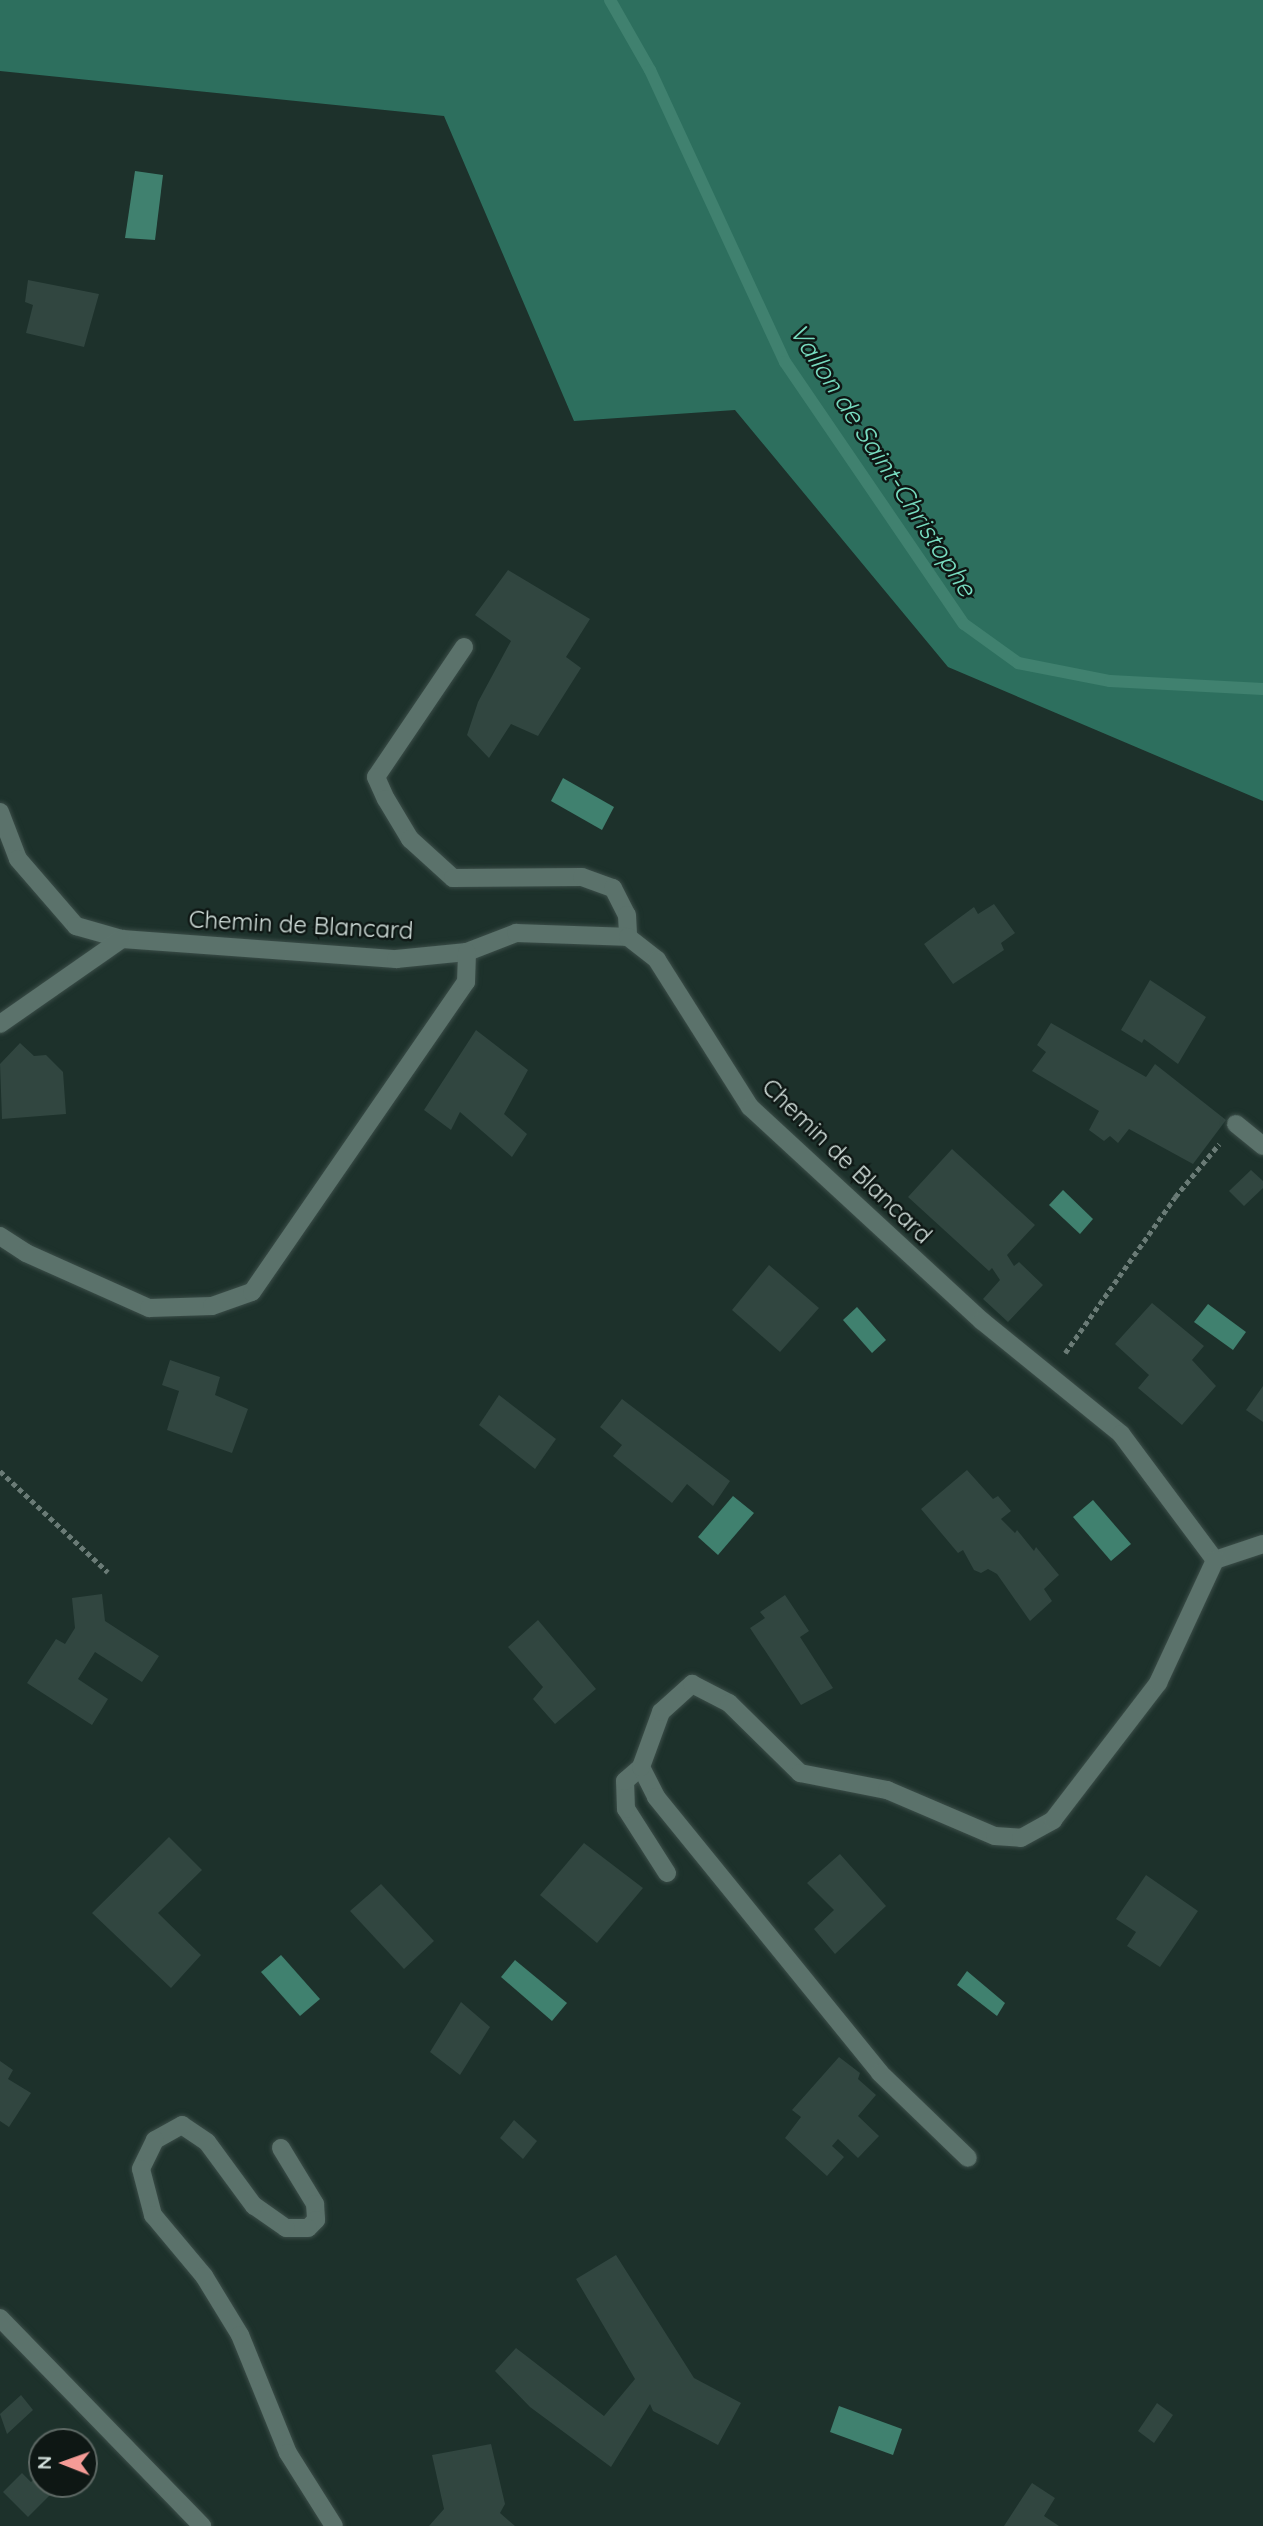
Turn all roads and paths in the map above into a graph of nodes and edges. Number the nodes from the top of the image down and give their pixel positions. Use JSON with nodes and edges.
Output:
{"nodes":[{"id":1,"x":464,"y":647,"type":"dead end"},
{"id":2,"x":0,"y":812,"type":"edge"},
{"id":3,"x":628,"y":937,"type":"junction"},
{"id":4,"x":122,"y":939,"type":"junction"},
{"id":5,"x":467,"y":952,"type":"junction"},
{"id":6,"x":0,"y":1024,"type":"edge"},
{"id":7,"x":1236,"y":1124,"type":"joint"},
{"id":8,"x":1263,"y":1146,"type":"edge"},
{"id":9,"x":0,"y":1236,"type":"edge"},
{"id":10,"x":1049,"y":1376,"type":"junction"},
{"id":11,"x":0,"y":1471,"type":"edge"},
{"id":12,"x":1263,"y":1544,"type":"edge"},
{"id":13,"x":1215,"y":1560,"type":"junction"},
{"id":14,"x":108,"y":1572,"type":"dead end"},
{"id":15,"x":641,"y":1768,"type":"junction"},
{"id":16,"x":667,"y":1873,"type":"dead end"},
{"id":17,"x":281,"y":2148,"type":"dead end"},
{"id":18,"x":968,"y":2158,"type":"dead end"},
{"id":19,"x":0,"y":2318,"type":"edge"},
{"id":20,"x":202,"y":2526,"type":"edge"},
{"id":21,"x":334,"y":2526,"type":"edge"}],
"edges":[{"from":1,"to":3,"type":"street"},
{"from":2,"to":4,"type":"street","name":"Chemin de Blancard"},
{"from":3,"to":5,"type":"street","name":"Chemin de Blancard"},
{"from":3,"to":10,"type":"street","name":"Chemin de Blancard"},
{"from":4,"to":5,"type":"street","name":"Chemin de Blancard"},
{"from":4,"to":6,"type":"street"},
{"from":5,"to":9,"type":"street"},
{"from":7,"to":8,"type":"street"},
{"from":7,"to":10,"type":"path"},
{"from":10,"to":13,"type":"street","name":"Chemin de Blancard"},
{"from":11,"to":14,"type":"path"},
{"from":12,"to":13,"type":"street"},
{"from":13,"to":15,"type":"street"},
{"from":15,"to":16,"type":"street"},
{"from":15,"to":18,"type":"street"},
{"from":17,"to":21,"type":"street"},
{"from":19,"to":20,"type":"street"}]}
